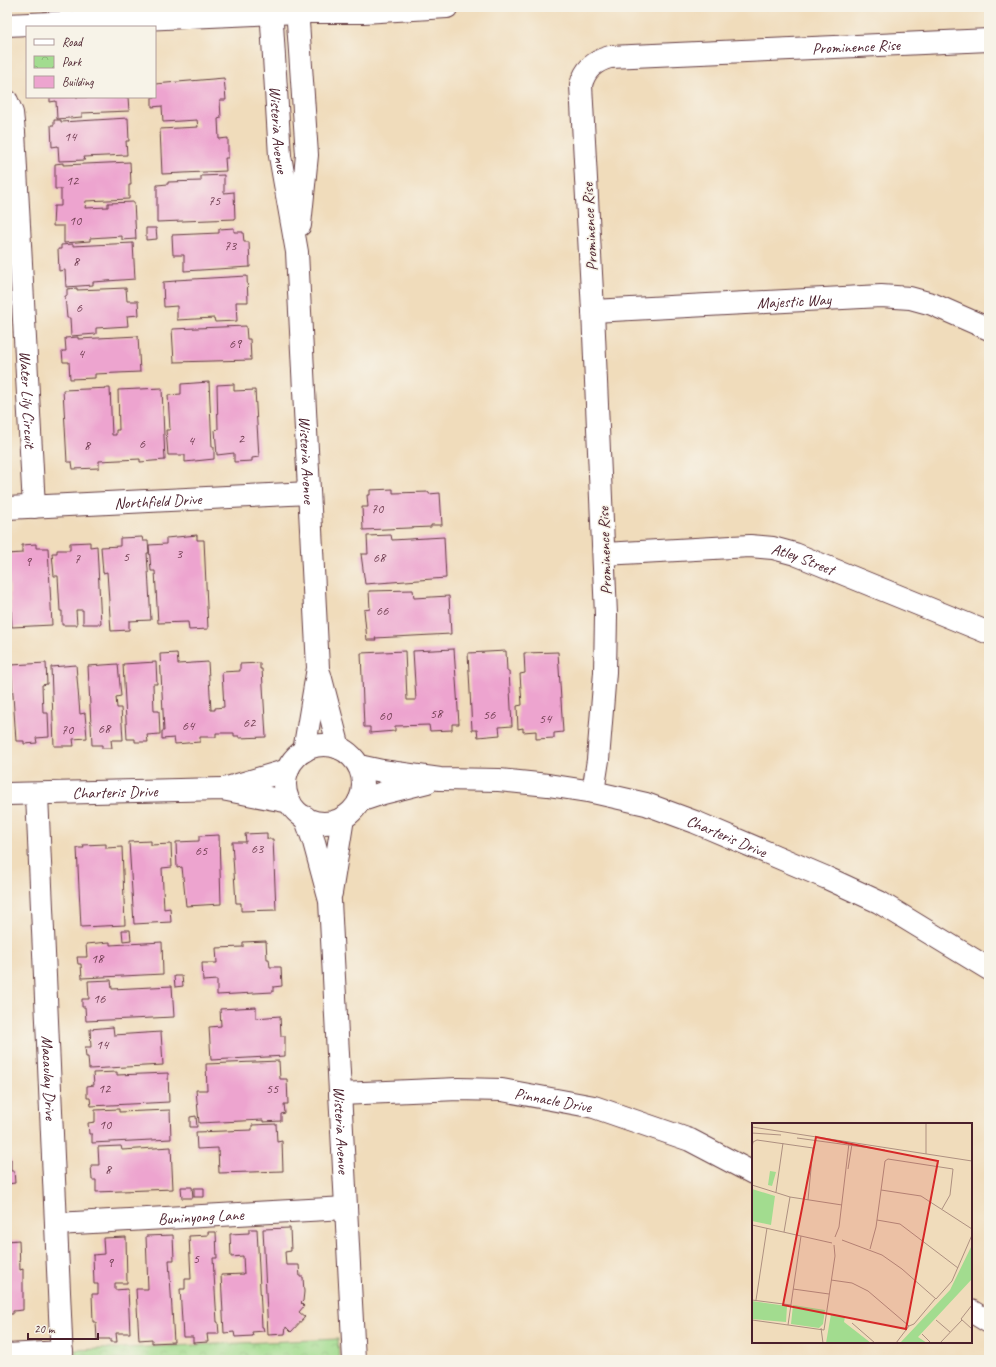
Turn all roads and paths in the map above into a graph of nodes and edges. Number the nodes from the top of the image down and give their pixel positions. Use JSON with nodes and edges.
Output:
{"nodes":[{"id":1,"x":447,"y":7,"type":"edge"},
{"id":2,"x":271,"y":10,"type":"edge"},
{"id":3,"x":298,"y":10,"type":"edge"},
{"id":4,"x":7,"y":25,"type":"edge"},
{"id":5,"x":989,"y":40,"type":"edge"},
{"id":6,"x":7,"y":101,"type":"edge"},
{"id":7,"x":297,"y":252,"type":"junction"},
{"id":8,"x":593,"y":310,"type":"junction"},
{"id":9,"x":989,"y":329,"type":"edge"},
{"id":10,"x":309,"y":493,"type":"junction"},
{"id":11,"x":34,"y":507,"type":"junction"},
{"id":12,"x":7,"y":508,"type":"edge"},
{"id":13,"x":604,"y":554,"type":"junction"},
{"id":14,"x":989,"y":633,"type":"edge"},
{"id":15,"x":318,"y":668,"type":"junction"},
{"id":16,"x":339,"y":748,"type":"junction"},
{"id":17,"x":304,"y":751,"type":"junction"},
{"id":18,"x":359,"y":766,"type":"junction"},
{"id":19,"x":288,"y":770,"type":"junction"},
{"id":20,"x":440,"y":779,"type":"junction"},
{"id":21,"x":222,"y":789,"type":"junction"},
{"id":22,"x":593,"y":792,"type":"junction"},
{"id":23,"x":7,"y":794,"type":"edge"},
{"id":24,"x":37,"y":795,"type":"junction"},
{"id":25,"x":359,"y":801,"type":"junction"},
{"id":26,"x":297,"y":810,"type":"junction"},
{"id":27,"x":343,"y":818,"type":"junction"},
{"id":28,"x":330,"y":901,"type":"junction"},
{"id":29,"x":989,"y":969,"type":"edge"},
{"id":30,"x":340,"y":1094,"type":"junction"},
{"id":31,"x":752,"y":1172,"type":"edge"},
{"id":32,"x":346,"y":1208,"type":"junction"},
{"id":33,"x":56,"y":1224,"type":"junction"},
{"id":34,"x":972,"y":1312,"type":"edge"},
{"id":35,"x":989,"y":1322,"type":"edge"},
{"id":36,"x":7,"y":1355,"type":"edge"},
{"id":37,"x":62,"y":1356,"type":"edge"},
{"id":38,"x":354,"y":1360,"type":"edge"}],
"edges":[{"from":1,"to":3,"type":"street"},
{"from":2,"to":3,"type":"street"},
{"from":2,"to":4,"type":"street"},
{"from":2,"to":7,"type":"street","name":"Wisteria Avenue"},
{"from":3,"to":7,"type":"street","name":"Wisteria Avenue"},
{"from":5,"to":8,"type":"street","name":"Prominence Rise"},
{"from":6,"to":11,"type":"street","name":"Water Lily Circuit"},
{"from":7,"to":10,"type":"street","name":"Wisteria Avenue"},
{"from":8,"to":9,"type":"street","name":"Majestic Way"},
{"from":8,"to":13,"type":"street","name":"Prominence Rise"},
{"from":10,"to":11,"type":"street","name":"Northfield Drive"},
{"from":10,"to":15,"type":"street","name":"Wisteria Avenue"},
{"from":11,"to":12,"type":"street","name":"Northfield Drive"},
{"from":13,"to":14,"type":"street","name":"Atley Street"},
{"from":13,"to":22,"type":"street","name":"Prominence Rise"},
{"from":15,"to":16,"type":"street","name":"Wisteria Avenue"},
{"from":15,"to":17,"type":"street","name":"Wisteria Avenue"},
{"from":16,"to":17,"type":"street"},
{"from":16,"to":18,"type":"street"},
{"from":17,"to":19,"type":"street"},
{"from":18,"to":20,"type":"street","name":"Charteris Drive"},
{"from":18,"to":25,"type":"street"},
{"from":19,"to":21,"type":"street","name":"Charteris Drive"},
{"from":19,"to":26,"type":"street"},
{"from":20,"to":22,"type":"street","name":"Charteris Drive"},
{"from":20,"to":25,"type":"street","name":"Charteris Drive"},
{"from":21,"to":24,"type":"street","name":"Charteris Drive"},
{"from":21,"to":26,"type":"street","name":"Charteris Drive"},
{"from":22,"to":29,"type":"street","name":"Charteris Drive"},
{"from":23,"to":24,"type":"street","name":"Charteris Drive"},
{"from":24,"to":33,"type":"street","name":"Macaulay Drive"},
{"from":25,"to":27,"type":"street"},
{"from":26,"to":27,"type":"street"},
{"from":26,"to":28,"type":"street","name":"Wisteria Avenue"},
{"from":27,"to":28,"type":"street","name":"Wisteria Avenue"},
{"from":28,"to":30,"type":"street","name":"Wisteria Avenue"},
{"from":30,"to":31,"type":"street","name":"Pinnacle Drive"},
{"from":30,"to":32,"type":"street","name":"Wisteria Avenue"},
{"from":32,"to":33,"type":"street","name":"Buninyong Lane"},
{"from":32,"to":38,"type":"street","name":"Wisteria Avenue"},
{"from":33,"to":37,"type":"street","name":"Macaulay Drive"},
{"from":34,"to":35,"type":"street"},
{"from":36,"to":37,"type":"street"}]}
